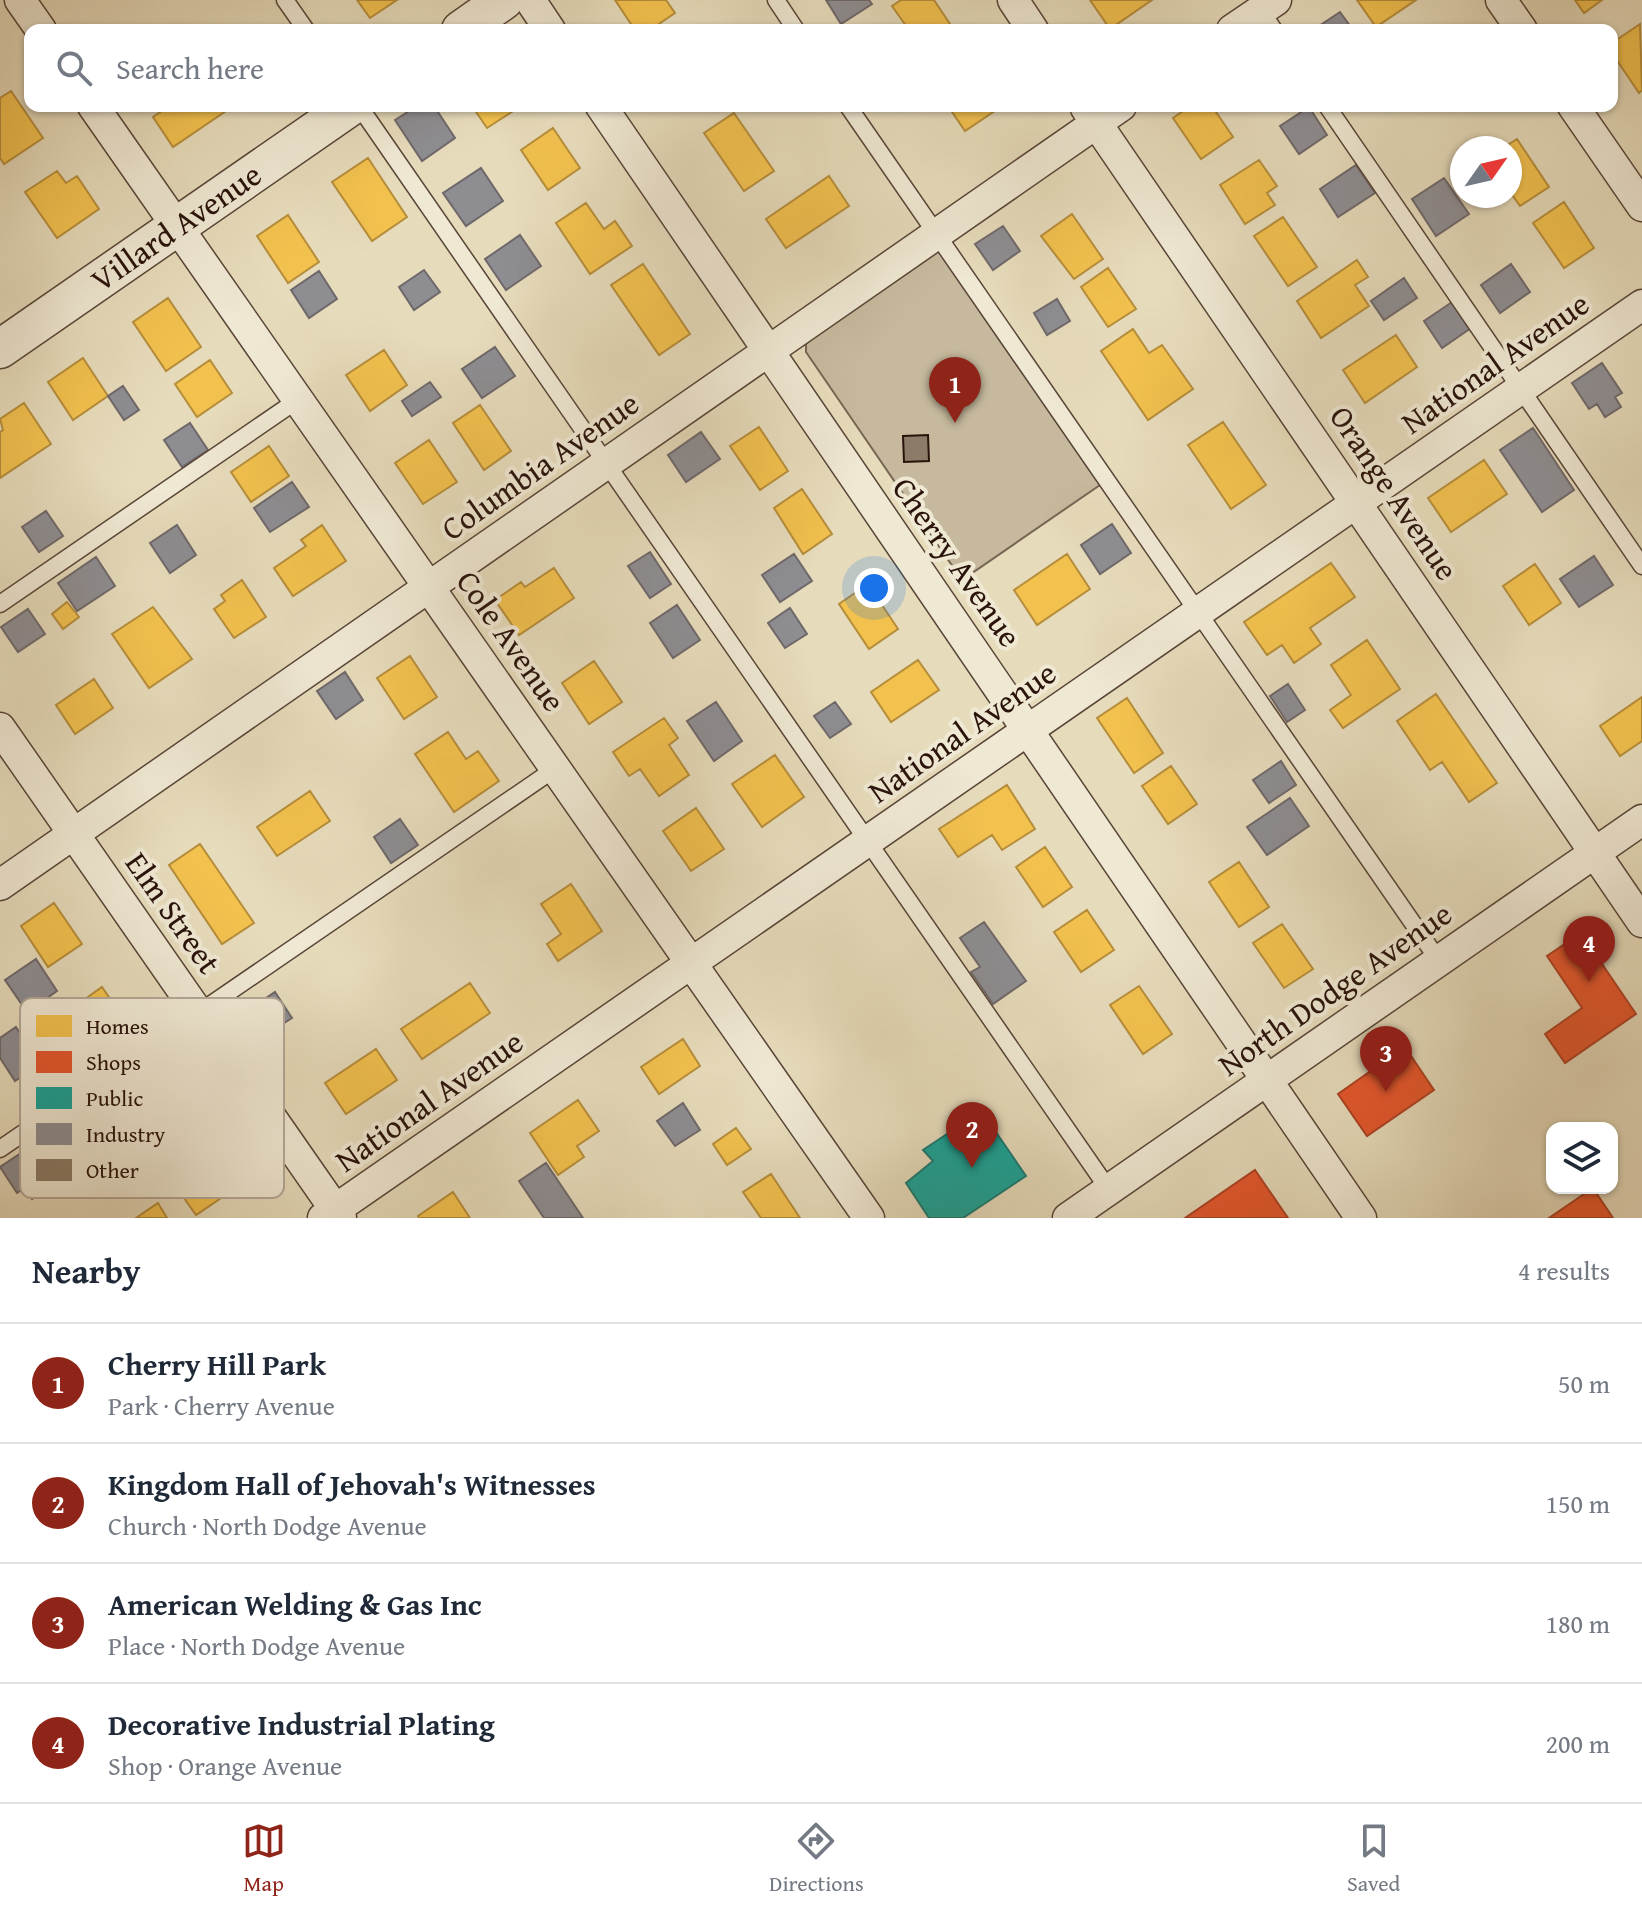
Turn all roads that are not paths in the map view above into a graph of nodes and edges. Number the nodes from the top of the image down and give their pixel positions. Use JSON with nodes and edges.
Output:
{"nodes":[{"id":1,"x":20,"y":0,"type":"edge"},
{"id":2,"x":285,"y":0,"type":"edge"},
{"id":3,"x":504,"y":0,"type":"edge"},
{"id":4,"x":530,"y":0,"type":"edge"},
{"id":5,"x":776,"y":0,"type":"edge"},
{"id":6,"x":1013,"y":0,"type":"edge"},
{"id":7,"x":1501,"y":0,"type":"edge"},
{"id":8,"x":1266,"y":10,"type":"edge"},
{"id":9,"x":37,"y":24,"type":"edge"},
{"id":10,"x":302,"y":24,"type":"edge"},
{"id":11,"x":470,"y":24,"type":"edge"},
{"id":12,"x":546,"y":24,"type":"edge"},
{"id":13,"x":792,"y":24,"type":"edge"},
{"id":14,"x":1029,"y":24,"type":"edge"},
{"id":15,"x":1242,"y":24,"type":"edge"},
{"id":16,"x":1518,"y":24,"type":"edge"},
{"id":17,"x":97,"y":112,"type":"edge"},
{"id":18,"x":342,"y":112,"type":"edge"},
{"id":19,"x":363,"y":112,"type":"edge"},
{"id":20,"x":605,"y":112,"type":"edge"},
{"id":21,"x":852,"y":112,"type":"edge"},
{"id":22,"x":1101,"y":112,"type":"edge"},
{"id":23,"x":1331,"y":112,"type":"edge"},
{"id":24,"x":1577,"y":112,"type":"edge"},
{"id":25,"x":1642,"y":206,"type":"edge"},
{"id":26,"x":177,"y":226,"type":"junction"},
{"id":27,"x":936,"y":235,"type":"junction"},
{"id":28,"x":1642,"y":305,"type":"edge"},
{"id":29,"x":0,"y":349,"type":"edge"},
{"id":30,"x":768,"y":353,"type":"junction"},
{"id":31,"x":1521,"y":388,"type":"junction"},
{"id":32,"x":299,"y":399,"type":"junction"},
{"id":33,"x":607,"y":464,"type":"junction"},
{"id":34,"x":1356,"y":502,"type":"junction"},
{"id":35,"x":1642,"y":566,"type":"edge"},
{"id":36,"x":429,"y":586,"type":"junction"},
{"id":37,"x":0,"y":604,"type":"edge"},
{"id":38,"x":1197,"y":612,"type":"junction"},
{"id":39,"x":0,"y":728,"type":"edge"},
{"id":40,"x":1029,"y":729,"type":"junction"},
{"id":41,"x":556,"y":768,"type":"junction"},
{"id":42,"x":1642,"y":820,"type":"edge"},
{"id":43,"x":74,"y":834,"type":"junction"},
{"id":44,"x":868,"y":841,"type":"junction"},
{"id":45,"x":1594,"y":853,"type":"junction"},
{"id":46,"x":0,"y":885,"type":"edge"},
{"id":47,"x":1642,"y":922,"type":"edge"},
{"id":48,"x":1439,"y":961,"type":"junction"},
{"id":49,"x":691,"y":963,"type":"junction"},
{"id":50,"x":188,"y":998,"type":"edge"},
{"id":51,"x":222,"y":998,"type":"edge"},
{"id":52,"x":1266,"y":1081,"type":"junction"},
{"id":53,"x":20,"y":1135,"type":"edge"},
{"id":54,"x":284,"y":1142,"type":"edge"},
{"id":55,"x":0,"y":1149,"type":"edge"},
{"id":56,"x":1109,"y":1190,"type":"junction"},
{"id":57,"x":333,"y":1215,"type":"edge"},
{"id":58,"x":869,"y":1218,"type":"edge"},
{"id":59,"x":1068,"y":1218,"type":"edge"},
{"id":60,"x":1361,"y":1218,"type":"edge"}],
"edges":[{"from":1,"to":9,"type":"street"},
{"from":2,"to":10,"type":"lane"},
{"from":3,"to":11,"type":"street"},
{"from":4,"to":12,"type":"street"},
{"from":5,"to":13,"type":"lane"},
{"from":6,"to":14,"type":"street"},
{"from":7,"to":16,"type":"street"},
{"from":8,"to":15,"type":"street"},
{"from":17,"to":26,"type":"street","name":"Cole Avenue"},
{"from":18,"to":26,"type":"street","name":"Villard Avenue"},
{"from":19,"to":33,"type":"lane"},
{"from":20,"to":30,"type":"street","name":"Cherry Avenue"},
{"from":21,"to":27,"type":"lane"},
{"from":22,"to":27,"type":"street","name":"Columbia Avenue"},
{"from":22,"to":34,"type":"street","name":"Orange Avenue"},
{"from":23,"to":31,"type":"lane"},
{"from":24,"to":25,"type":"street"},
{"from":26,"to":29,"type":"street","name":"Villard Avenue"},
{"from":26,"to":32,"type":"street","name":"Cole Avenue"},
{"from":27,"to":30,"type":"street","name":"Columbia Avenue"},
{"from":27,"to":38,"type":"lane"},
{"from":28,"to":31,"type":"street","name":"National Avenue"},
{"from":30,"to":33,"type":"street","name":"Columbia Avenue"},
{"from":30,"to":40,"type":"street","name":"Cherry Avenue"},
{"from":31,"to":34,"type":"street","name":"National Avenue"},
{"from":31,"to":35,"type":"lane"},
{"from":32,"to":36,"type":"street","name":"Cole Avenue"},
{"from":32,"to":37,"type":"lane"},
{"from":33,"to":36,"type":"street","name":"Columbia Avenue"},
{"from":33,"to":44,"type":"lane"},
{"from":34,"to":38,"type":"street","name":"National Avenue"},
{"from":34,"to":45,"type":"street","name":"Orange Avenue"},
{"from":36,"to":41,"type":"street","name":"Cole Avenue"},
{"from":36,"to":43,"type":"street","name":"Columbia Avenue"},
{"from":38,"to":40,"type":"street","name":"National Avenue"},
{"from":38,"to":48,"type":"lane"},
{"from":39,"to":43,"type":"street","name":"Elm Street"},
{"from":40,"to":44,"type":"street","name":"National Avenue"},
{"from":40,"to":52,"type":"street","name":"Cherry Avenue"},
{"from":41,"to":49,"type":"street","name":"Cole Avenue"},
{"from":41,"to":51,"type":"lane"},
{"from":42,"to":45,"type":"street","name":"North Dodge Avenue"},
{"from":43,"to":46,"type":"street","name":"Columbia Avenue"},
{"from":43,"to":50,"type":"street","name":"Elm Street"},
{"from":44,"to":49,"type":"street","name":"National Avenue"},
{"from":44,"to":56,"type":"lane"},
{"from":45,"to":47,"type":"street","name":"Orange Avenue"},
{"from":45,"to":48,"type":"street","name":"North Dodge Avenue"},
{"from":48,"to":52,"type":"street","name":"North Dodge Avenue"},
{"from":49,"to":57,"type":"street","name":"National Avenue"},
{"from":49,"to":58,"type":"street","name":"Cole Avenue"},
{"from":52,"to":56,"type":"street","name":"North Dodge Avenue"},
{"from":52,"to":60,"type":"street","name":"Cherry Avenue"},
{"from":53,"to":55,"type":"lane"},
{"from":54,"to":57,"type":"street","name":"Elm Street"},
{"from":56,"to":59,"type":"street","name":"North Dodge Avenue"}]}
